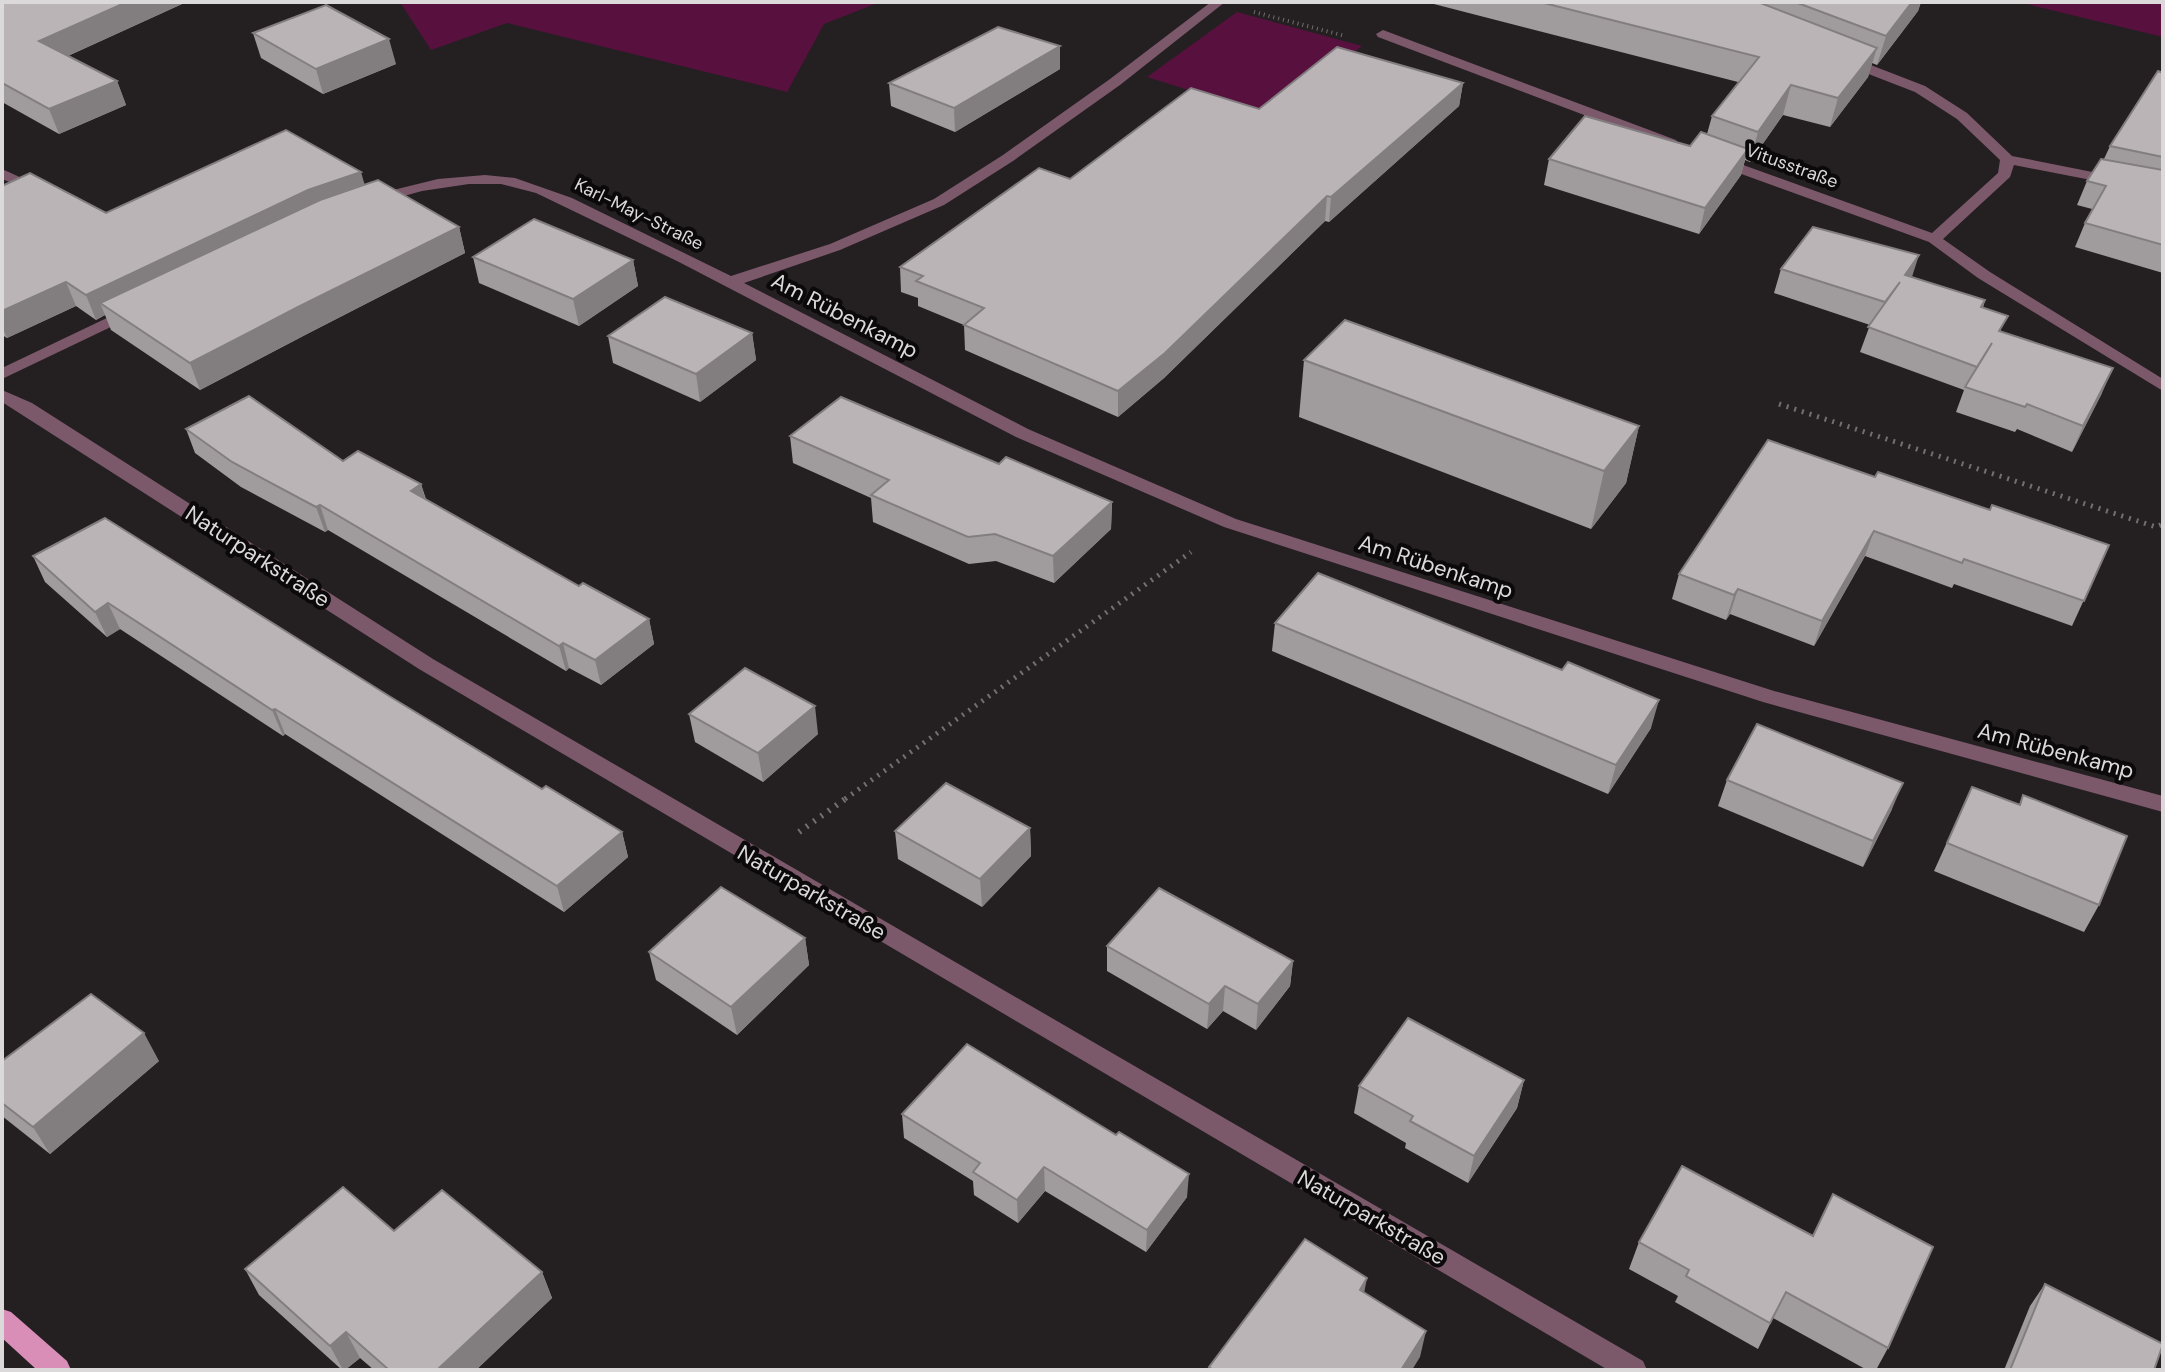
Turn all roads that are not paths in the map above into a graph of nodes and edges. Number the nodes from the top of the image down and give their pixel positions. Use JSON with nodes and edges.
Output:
{"nodes":[{"id":1,"x":1219,"y":2,"type":"edge"},
{"id":2,"x":1383,"y":34,"type":"road end"},
{"id":3,"x":1831,"y":54,"type":"edge"},
{"id":4,"x":2007,"y":159,"type":"junction"},
{"id":5,"x":2,"y":173,"type":"edge"},
{"id":6,"x":19,"y":182,"type":"edge"},
{"id":7,"x":2163,"y":190,"type":"edge"},
{"id":8,"x":364,"y":204,"type":"edge"},
{"id":9,"x":1934,"y":239,"type":"junction"},
{"id":10,"x":730,"y":282,"type":"junction"},
{"id":11,"x":153,"y":301,"type":"edge"},
{"id":12,"x":2,"y":374,"type":"edge"},
{"id":13,"x":2163,"y":386,"type":"edge"},
{"id":14,"x":2,"y":395,"type":"edge"},
{"id":15,"x":2163,"y":804,"type":"edge"},
{"id":16,"x":2,"y":1321,"type":"edge"},
{"id":17,"x":57,"y":1370,"type":"edge"},
{"id":18,"x":1633,"y":1370,"type":"edge"}],
"edges":[{"from":1,"to":10,"type":"street"},
{"from":2,"to":9,"type":"street","name":"Vitusstraße"},
{"from":3,"to":4,"type":"street"},
{"from":4,"to":7,"type":"street"},
{"from":4,"to":9,"type":"street"},
{"from":5,"to":6,"type":"street"},
{"from":8,"to":10,"type":"street","name":"Karl-May-Straße"},
{"from":9,"to":13,"type":"street","name":"Vitusstraße"},
{"from":10,"to":15,"type":"street","name":"Am Rübenkamp"},
{"from":11,"to":12,"type":"street"},
{"from":14,"to":18,"type":"street","name":"Naturparkstraße"},
{"from":16,"to":17,"type":"main road"}]}
